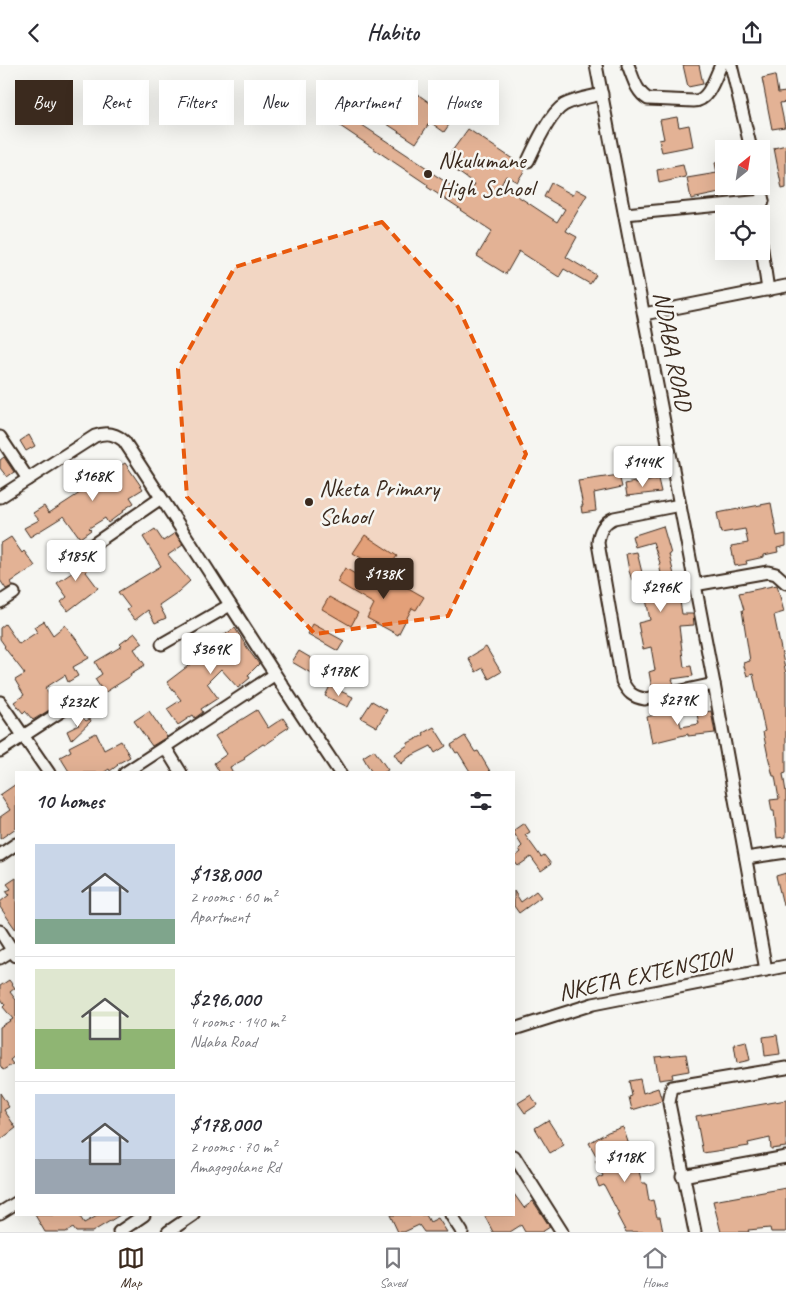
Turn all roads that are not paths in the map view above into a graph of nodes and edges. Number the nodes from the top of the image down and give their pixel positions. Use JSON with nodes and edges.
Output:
{"nodes":[{"id":1,"x":596,"y":65,"type":"edge"},
{"id":2,"x":628,"y":65,"type":"edge"},
{"id":3,"x":721,"y":65,"type":"edge"},
{"id":4,"x":731,"y":65,"type":"edge"},
{"id":5,"x":602,"y":94,"type":"junction"},
{"id":6,"x":749,"y":140,"type":"edge"},
{"id":7,"x":528,"y":161,"type":"dead end"},
{"id":8,"x":762,"y":195,"type":"edge"},
{"id":9,"x":763,"y":201,"type":"junction"},
{"id":10,"x":762,"y":205,"type":"edge"},
{"id":11,"x":625,"y":214,"type":"junction"},
{"id":12,"x":764,"y":260,"type":"edge"},
{"id":13,"x":786,"y":286,"type":"edge"},
{"id":14,"x":768,"y":290,"type":"junction"},
{"id":15,"x":644,"y":313,"type":"junction"},
{"id":16,"x":0,"y":437,"type":"edge"},
{"id":17,"x":28,"y":479,"type":"junction"},
{"id":18,"x":0,"y":497,"type":"edge"},
{"id":19,"x":162,"y":498,"type":"junction"},
{"id":20,"x":680,"y":505,"type":"junction"},
{"id":21,"x":94,"y":544,"type":"dead end"},
{"id":22,"x":786,"y":583,"type":"edge"},
{"id":23,"x":694,"y":585,"type":"junction"},
{"id":24,"x":14,"y":593,"type":"dead end"},
{"id":25,"x":0,"y":602,"type":"edge"},
{"id":26,"x":230,"y":605,"type":"junction"},
{"id":27,"x":162,"y":644,"type":"dead end"},
{"id":28,"x":274,"y":675,"type":"junction"},
{"id":29,"x":714,"y":683,"type":"junction"},
{"id":30,"x":83,"y":697,"type":"dead end"},
{"id":31,"x":0,"y":702,"type":"edge"},
{"id":32,"x":23,"y":737,"type":"junction"},
{"id":33,"x":165,"y":747,"type":"junction"},
{"id":34,"x":0,"y":751,"type":"edge"},
{"id":35,"x":47,"y":771,"type":"edge"},
{"id":36,"x":129,"y":771,"type":"edge"},
{"id":37,"x":180,"y":771,"type":"edge"},
{"id":38,"x":339,"y":771,"type":"edge"},
{"id":39,"x":15,"y":845,"type":"edge"},
{"id":40,"x":786,"y":852,"type":"edge"},
{"id":41,"x":0,"y":855,"type":"edge"},
{"id":42,"x":746,"y":858,"type":"junction"},
{"id":43,"x":0,"y":931,"type":"edge"},
{"id":44,"x":15,"y":951,"type":"edge"},
{"id":45,"x":0,"y":959,"type":"edge"},
{"id":46,"x":786,"y":966,"type":"edge"},
{"id":47,"x":766,"y":970,"type":"junction"},
{"id":48,"x":515,"y":1029,"type":"edge"},
{"id":49,"x":786,"y":1068,"type":"edge"},
{"id":50,"x":786,"y":1157,"type":"edge"},
{"id":51,"x":515,"y":1158,"type":"edge"},
{"id":52,"x":682,"y":1175,"type":"junction"},
{"id":53,"x":15,"y":1204,"type":"edge"},
{"id":54,"x":0,"y":1213,"type":"edge"},
{"id":55,"x":143,"y":1216,"type":"edge"},
{"id":56,"x":189,"y":1216,"type":"edge"},
{"id":57,"x":452,"y":1216,"type":"edge"},
{"id":58,"x":174,"y":1220,"type":"edge"},
{"id":59,"x":119,"y":1232,"type":"edge"},
{"id":60,"x":168,"y":1232,"type":"edge"},
{"id":61,"x":462,"y":1232,"type":"edge"},
{"id":62,"x":562,"y":1232,"type":"edge"},
{"id":63,"x":695,"y":1232,"type":"edge"}],
"edges":[{"from":1,"to":5,"type":"street","name":"NDABA ROAD"},
{"from":2,"to":3,"type":"street"},
{"from":4,"to":6,"type":"street"},
{"from":5,"to":7,"type":"street"},
{"from":5,"to":11,"type":"street","name":"NDABA ROAD"},
{"from":8,"to":9,"type":"street"},
{"from":9,"to":10,"type":"street"},
{"from":9,"to":11,"type":"street"},
{"from":11,"to":15,"type":"street","name":"NDABA ROAD"},
{"from":12,"to":14,"type":"street"},
{"from":13,"to":14,"type":"street"},
{"from":14,"to":15,"type":"street"},
{"from":15,"to":20,"type":"street","name":"NDABA ROAD"},
{"from":16,"to":17,"type":"street"},
{"from":17,"to":18,"type":"street"},
{"from":17,"to":19,"type":"street"},
{"from":19,"to":21,"type":"street"},
{"from":19,"to":26,"type":"street"},
{"from":20,"to":23,"type":"street","name":"NDABA ROAD"},
{"from":20,"to":29,"type":"street"},
{"from":22,"to":23,"type":"street"},
{"from":23,"to":29,"type":"street","name":"NDABA ROAD"},
{"from":24,"to":25,"type":"street"},
{"from":26,"to":27,"type":"street"},
{"from":26,"to":28,"type":"street"},
{"from":28,"to":33,"type":"street"},
{"from":28,"to":38,"type":"street"},
{"from":29,"to":42,"type":"street","name":"NDABA ROAD"},
{"from":30,"to":32,"type":"street"},
{"from":31,"to":32,"type":"street"},
{"from":32,"to":34,"type":"street"},
{"from":32,"to":35,"type":"street"},
{"from":33,"to":36,"type":"street"},
{"from":33,"to":37,"type":"street"},
{"from":39,"to":41,"type":"street"},
{"from":40,"to":42,"type":"street"},
{"from":42,"to":47,"type":"street","name":"NDABA ROAD"},
{"from":43,"to":44,"type":"street"},
{"from":44,"to":45,"type":"street"},
{"from":46,"to":47,"type":"street","name":"NKETA EXTENSION"},
{"from":47,"to":48,"type":"street","name":"NKETA EXTENSION"},
{"from":49,"to":52,"type":"street"},
{"from":50,"to":52,"type":"street"},
{"from":51,"to":62,"type":"street"},
{"from":52,"to":63,"type":"street"},
{"from":53,"to":54,"type":"street"},
{"from":55,"to":59,"type":"street"},
{"from":56,"to":58,"type":"street"},
{"from":57,"to":61,"type":"street"},
{"from":58,"to":60,"type":"street"}]}
